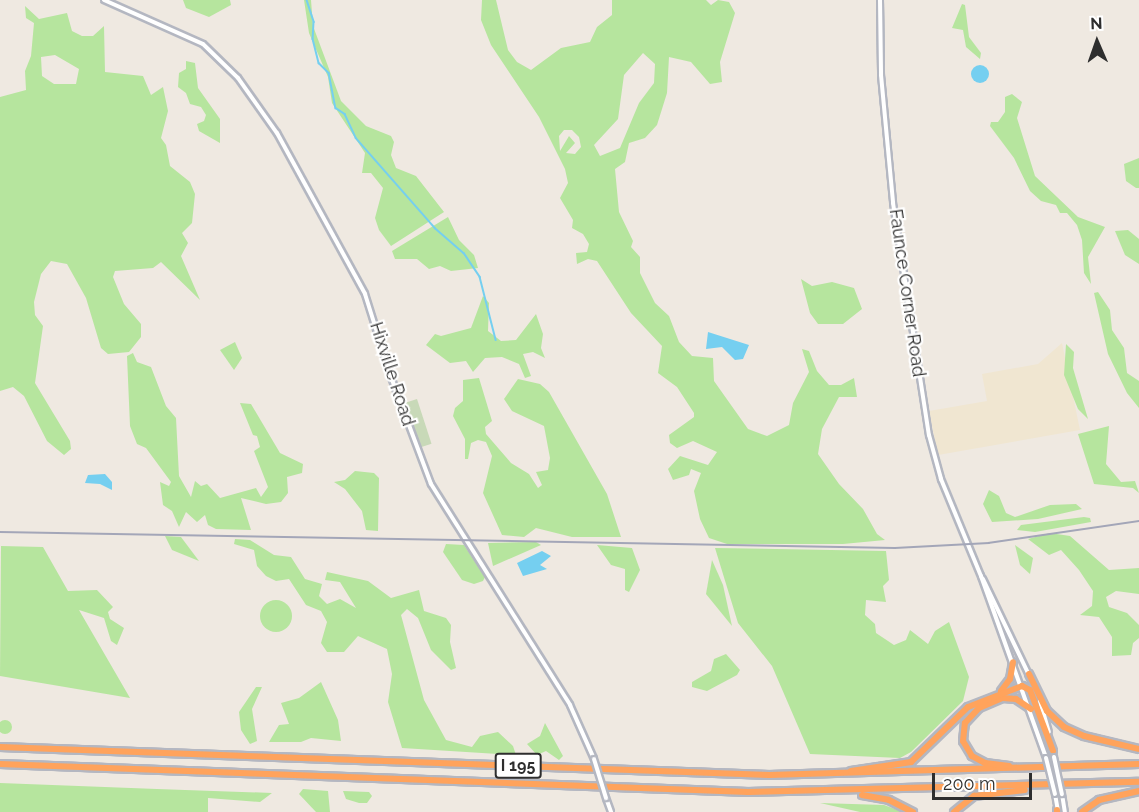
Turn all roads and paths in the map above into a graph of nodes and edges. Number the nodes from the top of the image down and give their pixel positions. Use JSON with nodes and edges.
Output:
{"nodes":[{"id":1,"x":104,"y":0,"type":"edge"},
{"id":2,"x":880,"y":0,"type":"edge"},
{"id":3,"x":981,"y":576,"type":"junction"},
{"id":4,"x":1003,"y":618,"type":"junction"},
{"id":5,"x":997,"y":621,"type":"junction"},
{"id":6,"x":1013,"y":662,"type":"junction"},
{"id":7,"x":1029,"y":674,"type":"junction"},
{"id":8,"x":1022,"y":686,"type":"junction"},
{"id":9,"x":999,"y":693,"type":"junction"},
{"id":10,"x":1031,"y":709,"type":"junction"},
{"id":11,"x":0,"y":747,"type":"edge"},
{"id":12,"x":1139,"y":749,"type":"edge"},
{"id":13,"x":1054,"y":754,"type":"junction"},
{"id":14,"x":0,"y":764,"type":"edge"},
{"id":15,"x":1139,"y":764,"type":"edge"},
{"id":16,"x":1036,"y":768,"type":"junction"},
{"id":17,"x":818,"y":775,"type":"junction"},
{"id":18,"x":1139,"y":782,"type":"edge"},
{"id":19,"x":1047,"y":785,"type":"junction"},
{"id":20,"x":1139,"y":791,"type":"edge"},
{"id":21,"x":843,"y":792,"type":"junction"},
{"id":22,"x":1057,"y":811,"type":"edge"},
{"id":23,"x":611,"y":812,"type":"edge"},
{"id":24,"x":913,"y":812,"type":"edge"},
{"id":25,"x":954,"y":812,"type":"edge"},
{"id":26,"x":1065,"y":812,"type":"edge"},
{"id":27,"x":1082,"y":812,"type":"edge"}],
"edges":[{"from":1,"to":23,"type":"main road","name":"Hixville Road","bridge":true},
{"from":2,"to":3,"type":"main road","name":"Faunce Corner Road"},
{"from":3,"to":4,"type":"main road","name":"Faunce Corner Road"},
{"from":3,"to":5,"type":"main road","name":"Faunce Corner Road"},
{"from":4,"to":5,"type":"main road"},
{"from":4,"to":7,"type":"main road","name":"Faunce Corner Road"},
{"from":5,"to":6,"type":"main road","name":"Faunce Corner Road"},
{"from":6,"to":8,"type":"main road","name":"Faunce Corner Road"},
{"from":6,"to":9,"type":"highway"},
{"from":7,"to":12,"type":"highway"},
{"from":7,"to":13,"type":"main road","name":"Faunce Corner Road"},
{"from":8,"to":9,"type":"highway"},
{"from":8,"to":10,"type":"main road","name":"Faunce Corner Road"},
{"from":8,"to":13,"type":"highway"},
{"from":9,"to":17,"type":"highway"},
{"from":10,"to":16,"type":"highway"},
{"from":10,"to":22,"type":"main road","name":"Faunce Corner Road","bridge":true},
{"from":11,"to":17,"type":"highway","number":"I 195"},
{"from":13,"to":26,"type":"main road","name":"Faunce Corner Road","bridge":true},
{"from":14,"to":21,"type":"highway","number":"I 195"},
{"from":15,"to":16,"type":"highway","number":"I 195"},
{"from":16,"to":17,"type":"highway","number":"I 195"},
{"from":18,"to":19,"type":"highway","number":"I 195"},
{"from":19,"to":21,"type":"highway","number":"I 195"},
{"from":19,"to":25,"type":"highway"},
{"from":20,"to":27,"type":"highway"},
{"from":21,"to":24,"type":"highway"}]}
